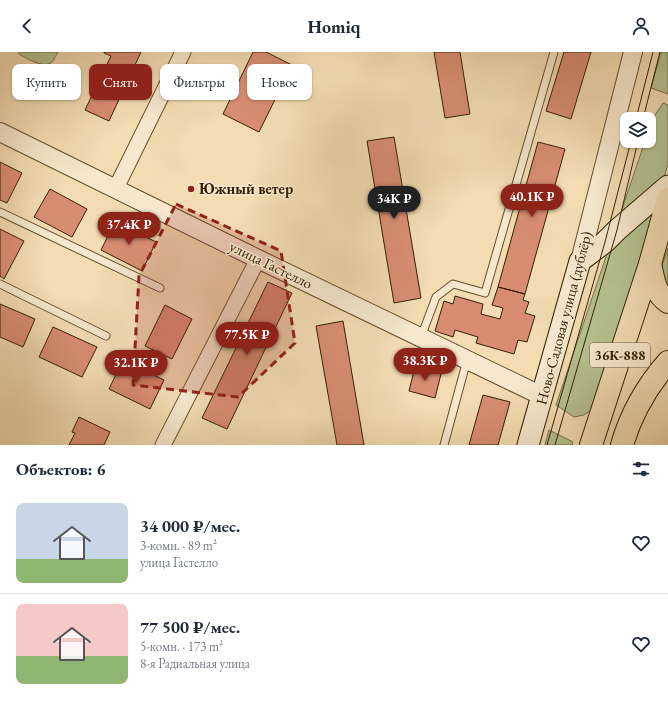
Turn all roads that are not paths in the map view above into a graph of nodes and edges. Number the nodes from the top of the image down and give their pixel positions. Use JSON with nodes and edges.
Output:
{"nodes":[{"id":1,"x":183,"y":52,"type":"edge"},
{"id":2,"x":554,"y":52,"type":"edge"},
{"id":3,"x":633,"y":52,"type":"edge"},
{"id":4,"x":0,"y":132,"type":"edge"},
{"id":5,"x":668,"y":186,"type":"edge"},
{"id":6,"x":116,"y":188,"type":"junction"},
{"id":7,"x":668,"y":199,"type":"edge"},
{"id":8,"x":0,"y":212,"type":"edge"},
{"id":9,"x":258,"y":259,"type":"junction"},
{"id":10,"x":580,"y":261,"type":"junction"},
{"id":11,"x":650,"y":264,"type":"junction"},
{"id":12,"x":0,"y":284,"type":"edge"},
{"id":13,"x":160,"y":288,"type":"dead end"},
{"id":14,"x":668,"y":302,"type":"edge"},
{"id":15,"x":106,"y":336,"type":"dead end"},
{"id":16,"x":421,"y":338,"type":"junction"},
{"id":17,"x":467,"y":360,"type":"junction"},
{"id":18,"x":668,"y":362,"type":"edge"},
{"id":19,"x":668,"y":377,"type":"edge"},
{"id":20,"x":542,"y":396,"type":"junction"},
{"id":21,"x":638,"y":405,"type":"junction"},
{"id":22,"x":163,"y":445,"type":"edge"},
{"id":23,"x":444,"y":445,"type":"edge"},
{"id":24,"x":528,"y":445,"type":"edge"},
{"id":25,"x":591,"y":445,"type":"edge"},
{"id":26,"x":622,"y":445,"type":"edge"}],
"edges":[{"from":1,"to":6,"type":"street"},
{"from":2,"to":16,"type":"lane"},
{"from":3,"to":10,"type":"street","name":"Ново-Садовая улица (дублёр)"},
{"from":4,"to":6,"type":"street","name":"улица Гастелло"},
{"from":5,"to":10,"type":"main road"},
{"from":6,"to":9,"type":"street","name":"улица Гастелло"},
{"from":7,"to":11,"type":"main road","number":"36К-888"},
{"from":8,"to":13,"type":"lane"},
{"from":9,"to":16,"type":"street","name":"улица Гастелло"},
{"from":9,"to":22,"type":"street"},
{"from":10,"to":20,"type":"main road","name":"Ново-Садовая улица (дублёр)"},
{"from":11,"to":14,"type":"main road"},
{"from":11,"to":25,"type":"main road","number":"36К-888"},
{"from":12,"to":15,"type":"lane"},
{"from":16,"to":17,"type":"street","name":"улица Гастелло"},
{"from":17,"to":20,"type":"street","name":"улица Гастелло"},
{"from":17,"to":23,"type":"lane"},
{"from":18,"to":21,"type":"main road","number":"36К-888"},
{"from":19,"to":21,"type":"main road"},
{"from":20,"to":24,"type":"main road","name":"Ново-Садовая улица (дублёр)"},
{"from":21,"to":26,"type":"main road","number":"36К-888"}]}
